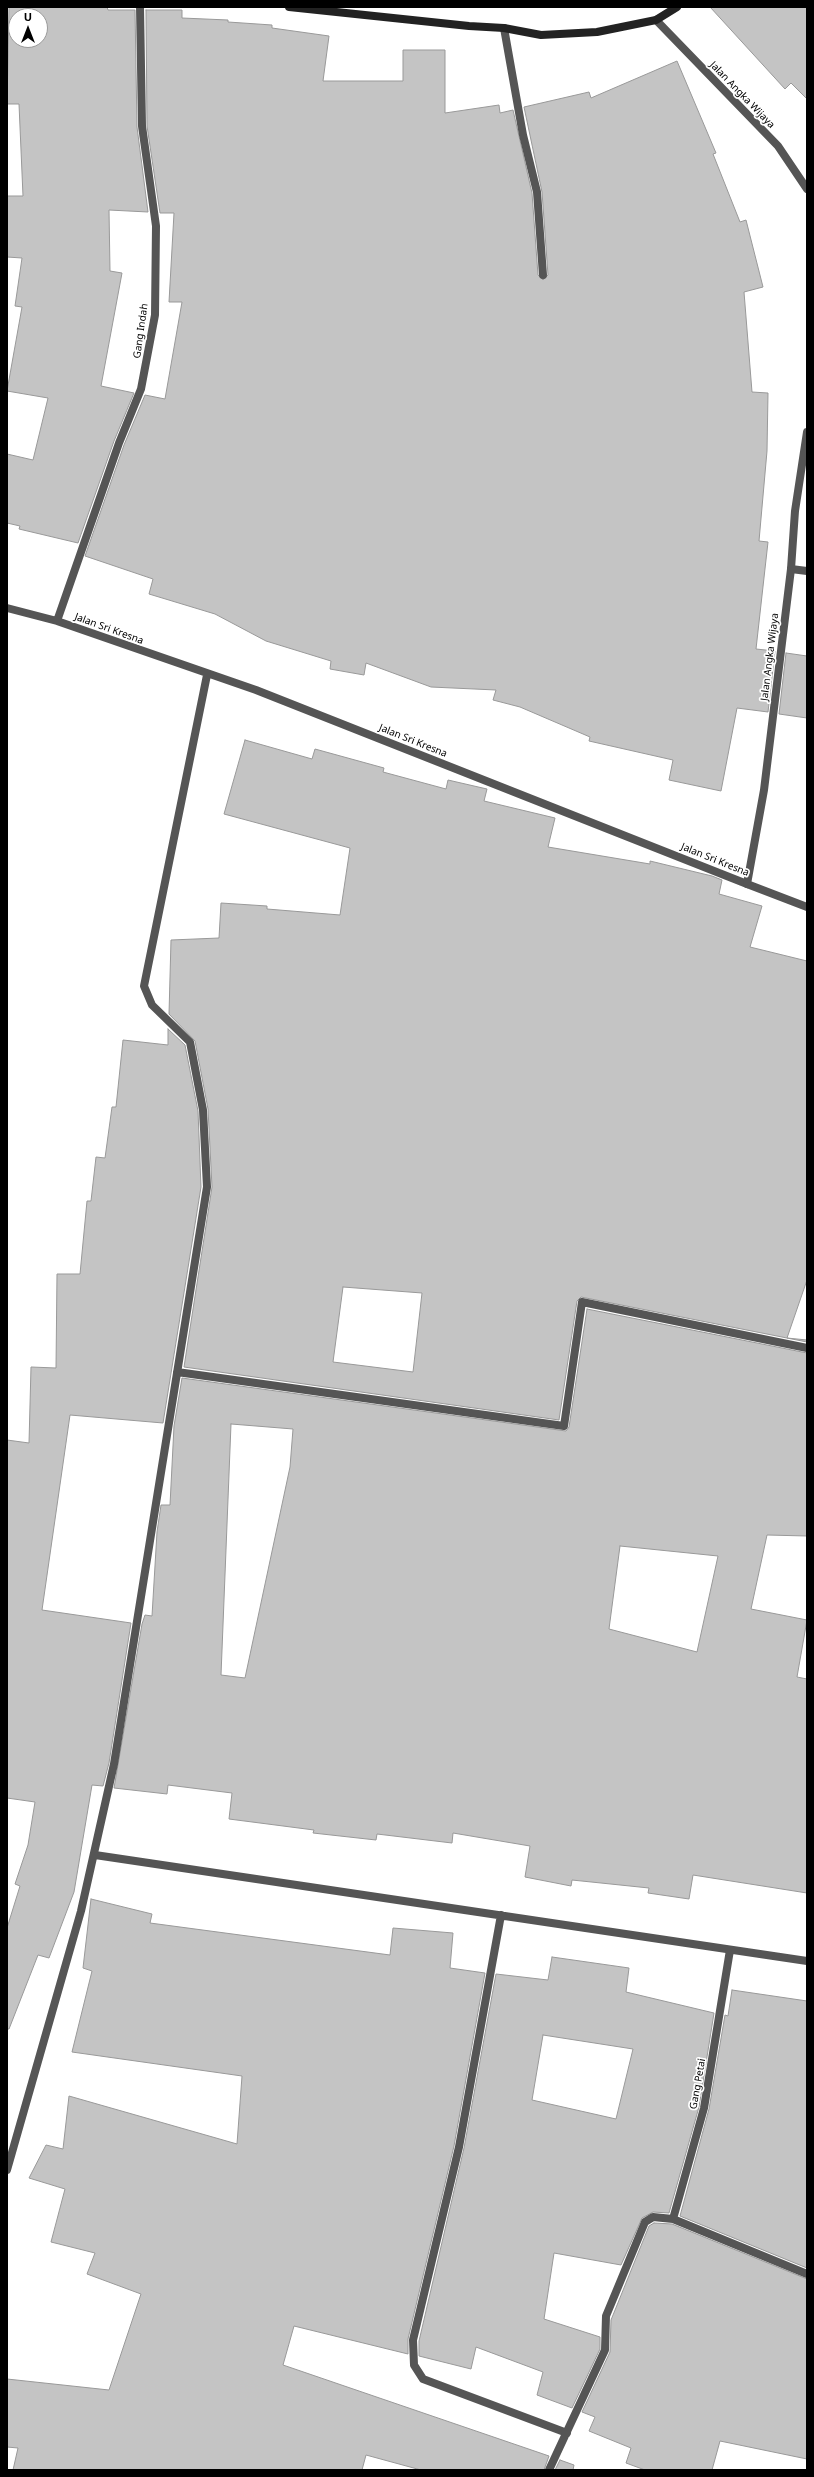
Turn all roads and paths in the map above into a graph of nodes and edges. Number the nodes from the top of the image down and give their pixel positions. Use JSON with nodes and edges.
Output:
{"nodes":[{"id":1,"x":140,"y":7,"type":"edge"},
{"id":2,"x":289,"y":7,"type":"edge"},
{"id":3,"x":677,"y":7,"type":"edge"},
{"id":4,"x":656,"y":20,"type":"junction"},
{"id":5,"x":504,"y":28,"type":"junction"},
{"id":6,"x":807,"y":188,"type":"edge"},
{"id":7,"x":542,"y":275,"type":"dead end"},
{"id":8,"x":807,"y":432,"type":"edge"},
{"id":9,"x":791,"y":569,"type":"junction"},
{"id":10,"x":807,"y":571,"type":"edge"},
{"id":11,"x":7,"y":608,"type":"edge"},
{"id":12,"x":57,"y":621,"type":"junction"},
{"id":13,"x":207,"y":675,"type":"junction"},
{"id":14,"x":747,"y":884,"type":"junction"},
{"id":15,"x":807,"y":907,"type":"edge"},
{"id":16,"x":807,"y":1348,"type":"edge"},
{"id":17,"x":177,"y":1372,"type":"junction"},
{"id":18,"x":95,"y":1855,"type":"junction"},
{"id":19,"x":500,"y":1915,"type":"junction"},
{"id":20,"x":730,"y":1950,"type":"junction"},
{"id":21,"x":807,"y":1961,"type":"edge"},
{"id":22,"x":7,"y":2170,"type":"edge"},
{"id":23,"x":673,"y":2219,"type":"junction"},
{"id":24,"x":807,"y":2274,"type":"edge"},
{"id":25,"x":566,"y":2433,"type":"junction"},
{"id":26,"x":549,"y":2470,"type":"edge"}],
"edges":[{"from":1,"to":12,"type":"street","name":"Gang Indah"},
{"from":2,"to":5,"type":"main road"},
{"from":3,"to":4,"type":"main road"},
{"from":4,"to":5,"type":"main road"},
{"from":4,"to":6,"type":"street","name":"Jalan Angka Wijaya"},
{"from":5,"to":7,"type":"street"},
{"from":8,"to":9,"type":"street","name":"Jalan Angka Wijaya"},
{"from":9,"to":10,"type":"street"},
{"from":9,"to":14,"type":"street","name":"Jalan Angka Wijaya"},
{"from":11,"to":12,"type":"street","name":"Jalan Sri Kresna"},
{"from":12,"to":13,"type":"street","name":"Jalan Sri Kresna"},
{"from":13,"to":14,"type":"street","name":"Jalan Sri Kresna"},
{"from":13,"to":17,"type":"street"},
{"from":14,"to":15,"type":"street","name":"Jalan Sri Kresna"},
{"from":16,"to":17,"type":"street"},
{"from":17,"to":18,"type":"street"},
{"from":18,"to":19,"type":"street"},
{"from":18,"to":22,"type":"street"},
{"from":19,"to":20,"type":"street"},
{"from":19,"to":25,"type":"street"},
{"from":20,"to":21,"type":"street"},
{"from":20,"to":23,"type":"street","name":"Gang Petai"},
{"from":23,"to":24,"type":"street"},
{"from":23,"to":25,"type":"street"},
{"from":25,"to":26,"type":"street"}]}
